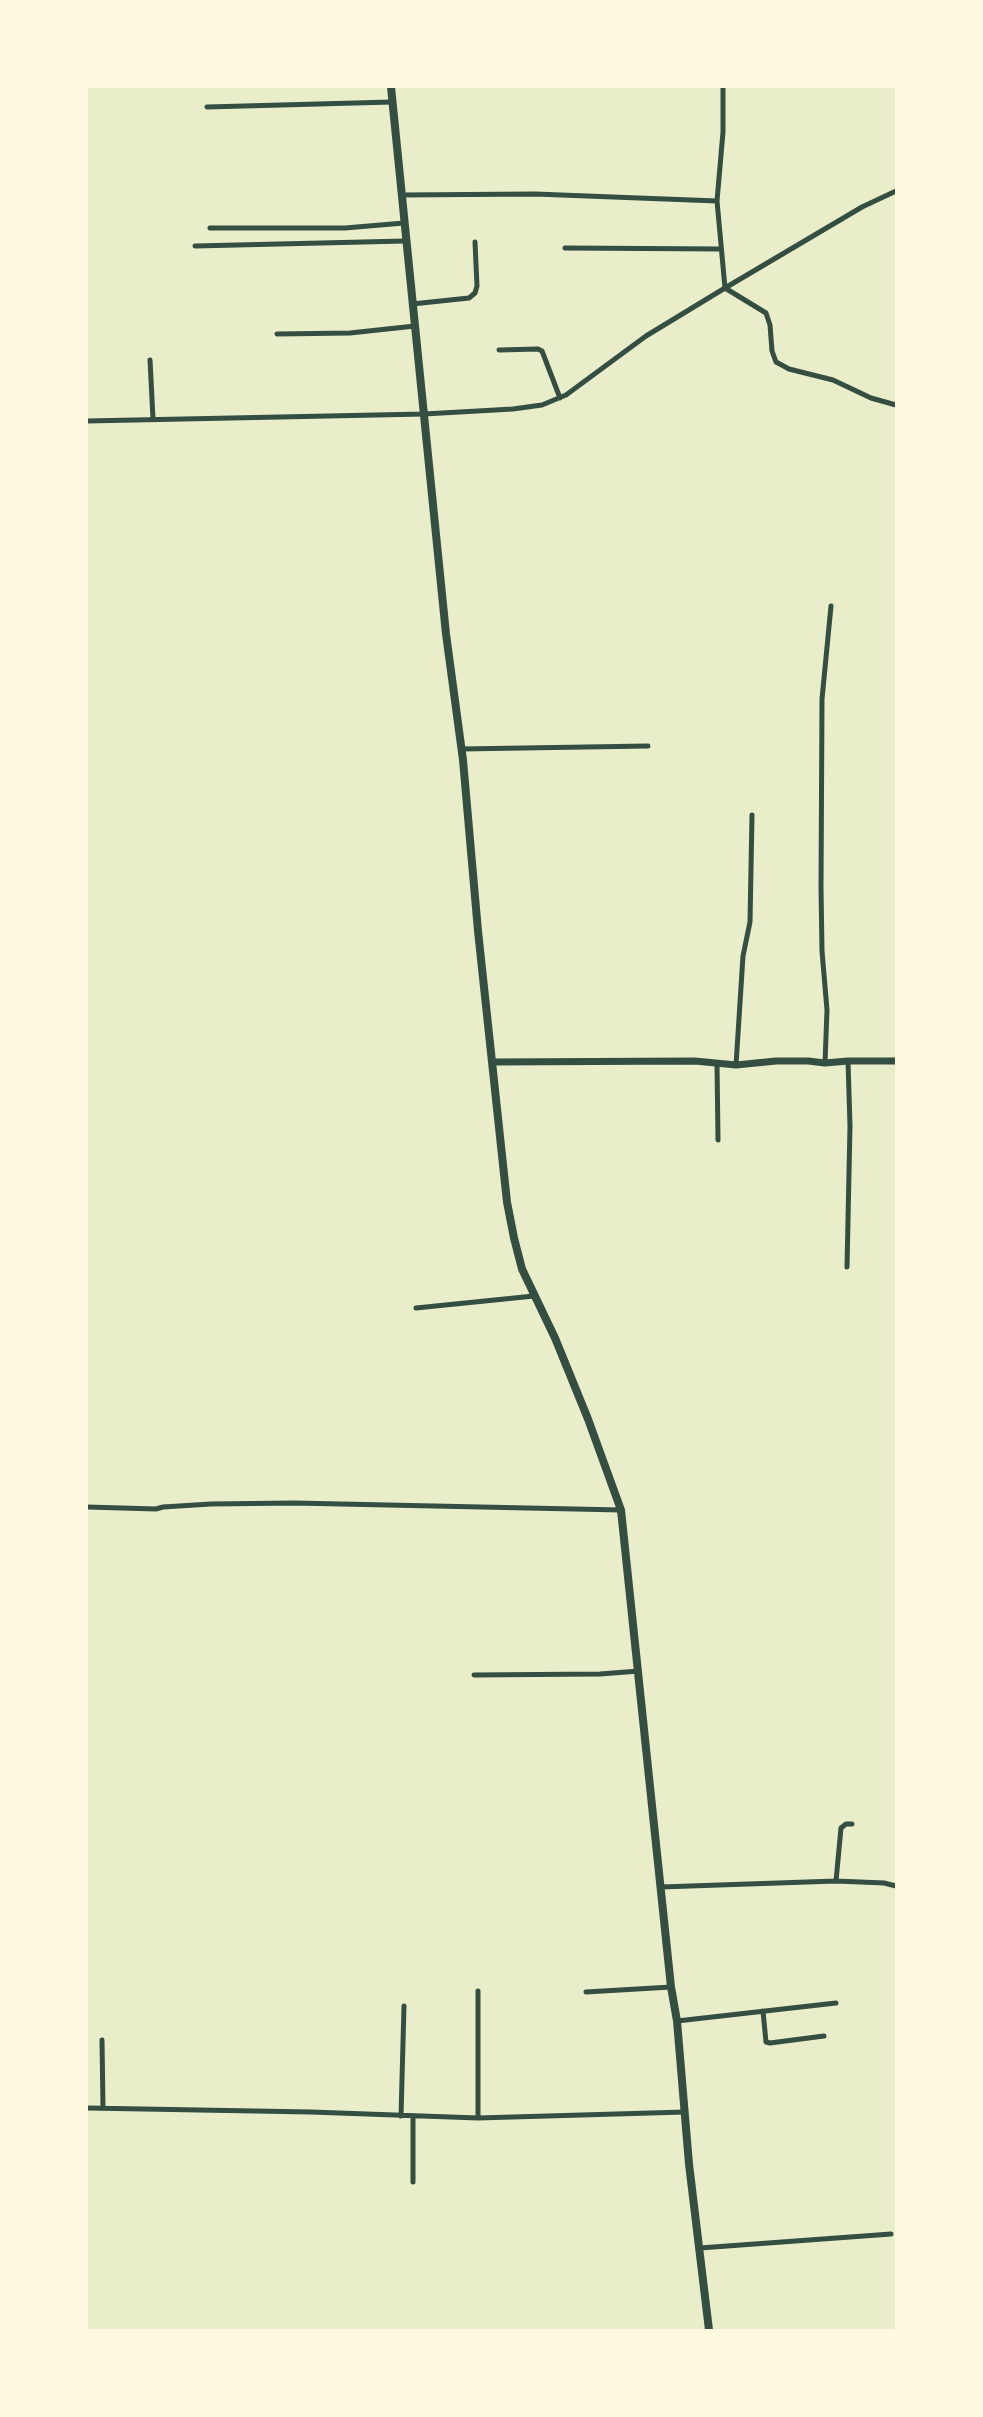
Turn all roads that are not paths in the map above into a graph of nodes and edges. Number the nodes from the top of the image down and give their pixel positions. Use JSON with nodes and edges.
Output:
{"nodes":[{"id":1,"x":391,"y":87,"type":"edge"},
{"id":2,"x":723,"y":87,"type":"edge"},
{"id":3,"x":392,"y":102,"type":"junction"},
{"id":4,"x":207,"y":107,"type":"dead end"},
{"id":5,"x":896,"y":191,"type":"edge"},
{"id":6,"x":401,"y":195,"type":"junction"},
{"id":7,"x":717,"y":201,"type":"junction"},
{"id":8,"x":404,"y":223,"type":"junction"},
{"id":9,"x":210,"y":228,"type":"dead end"},
{"id":10,"x":405,"y":241,"type":"junction"},
{"id":11,"x":475,"y":242,"type":"dead end"},
{"id":12,"x":195,"y":246,"type":"dead end"},
{"id":13,"x":566,"y":248,"type":"dead end"},
{"id":14,"x":721,"y":249,"type":"junction"},
{"id":15,"x":726,"y":288,"type":"junction"},
{"id":16,"x":412,"y":304,"type":"junction"},
{"id":17,"x":414,"y":326,"type":"junction"},
{"id":18,"x":277,"y":334,"type":"dead end"},
{"id":19,"x":499,"y":350,"type":"dead end"},
{"id":20,"x":150,"y":360,"type":"dead end"},
{"id":21,"x":560,"y":398,"type":"junction"},
{"id":22,"x":896,"y":405,"type":"edge"},
{"id":23,"x":424,"y":414,"type":"junction"},
{"id":24,"x":153,"y":419,"type":"junction"},
{"id":25,"x":87,"y":421,"type":"edge"},
{"id":26,"x":831,"y":606,"type":"dead end"},
{"id":27,"x":648,"y":746,"type":"dead end"},
{"id":28,"x":461,"y":749,"type":"junction"},
{"id":29,"x":752,"y":815,"type":"dead end"},
{"id":30,"x":848,"y":1061,"type":"junction"},
{"id":31,"x":896,"y":1061,"type":"edge"},
{"id":32,"x":493,"y":1062,"type":"junction"},
{"id":33,"x":717,"y":1064,"type":"junction"},
{"id":34,"x":825,"y":1064,"type":"junction"},
{"id":35,"x":736,"y":1065,"type":"junction"},
{"id":36,"x":718,"y":1140,"type":"dead end"},
{"id":37,"x":848,"y":1267,"type":"dead end"},
{"id":38,"x":534,"y":1296,"type":"junction"},
{"id":39,"x":416,"y":1308,"type":"dead end"},
{"id":40,"x":87,"y":1507,"type":"edge"},
{"id":41,"x":621,"y":1510,"type":"junction"},
{"id":42,"x":639,"y":1671,"type":"junction"},
{"id":43,"x":474,"y":1675,"type":"dead end"},
{"id":44,"x":852,"y":1824,"type":"dead end"},
{"id":45,"x":836,"y":1881,"type":"junction"},
{"id":46,"x":896,"y":1886,"type":"edge"},
{"id":47,"x":661,"y":1887,"type":"junction"},
{"id":48,"x":671,"y":1987,"type":"junction"},
{"id":49,"x":478,"y":1991,"type":"dead end"},
{"id":50,"x":586,"y":1992,"type":"dead end"},
{"id":51,"x":836,"y":2003,"type":"dead end"},
{"id":52,"x":404,"y":2006,"type":"dead end"},
{"id":53,"x":763,"y":2011,"type":"junction"},
{"id":54,"x":677,"y":2021,"type":"junction"},
{"id":55,"x":824,"y":2036,"type":"dead end"},
{"id":56,"x":102,"y":2040,"type":"dead end"},
{"id":57,"x":87,"y":2108,"type":"edge"},
{"id":58,"x":103,"y":2108,"type":"junction"},
{"id":59,"x":685,"y":2112,"type":"junction"},
{"id":60,"x":401,"y":2116,"type":"junction"},
{"id":61,"x":413,"y":2117,"type":"junction"},
{"id":62,"x":478,"y":2118,"type":"junction"},
{"id":63,"x":413,"y":2182,"type":"dead end"},
{"id":64,"x":891,"y":2234,"type":"dead end"},
{"id":65,"x":700,"y":2248,"type":"junction"},
{"id":66,"x":709,"y":2330,"type":"edge"}],
"edges":[{"from":1,"to":3,"type":"highway"},
{"from":2,"to":7,"type":"street"},
{"from":3,"to":4,"type":"street"},
{"from":3,"to":6,"type":"highway"},
{"from":5,"to":15,"type":"street"},
{"from":6,"to":7,"type":"street"},
{"from":6,"to":8,"type":"highway"},
{"from":7,"to":14,"type":"street"},
{"from":8,"to":9,"type":"street"},
{"from":8,"to":10,"type":"highway"},
{"from":10,"to":12,"type":"street"},
{"from":10,"to":16,"type":"highway"},
{"from":11,"to":16,"type":"street"},
{"from":13,"to":14,"type":"street"},
{"from":14,"to":15,"type":"street"},
{"from":15,"to":21,"type":"street"},
{"from":15,"to":22,"type":"street"},
{"from":16,"to":17,"type":"highway"},
{"from":17,"to":18,"type":"street"},
{"from":17,"to":23,"type":"highway"},
{"from":19,"to":21,"type":"street"},
{"from":20,"to":24,"type":"street"},
{"from":21,"to":23,"type":"street"},
{"from":23,"to":24,"type":"street"},
{"from":23,"to":28,"type":"highway"},
{"from":24,"to":25,"type":"street"},
{"from":26,"to":34,"type":"street"},
{"from":27,"to":28,"type":"street"},
{"from":28,"to":32,"type":"highway"},
{"from":29,"to":35,"type":"street"},
{"from":30,"to":31,"type":"street"},
{"from":30,"to":34,"type":"street"},
{"from":30,"to":37,"type":"street"},
{"from":32,"to":33,"type":"street"},
{"from":32,"to":38,"type":"highway"},
{"from":33,"to":35,"type":"street"},
{"from":33,"to":36,"type":"street"},
{"from":34,"to":35,"type":"street"},
{"from":38,"to":39,"type":"street"},
{"from":38,"to":41,"type":"highway"},
{"from":40,"to":41,"type":"street"},
{"from":41,"to":42,"type":"highway"},
{"from":42,"to":43,"type":"street"},
{"from":42,"to":47,"type":"highway"},
{"from":44,"to":45,"type":"street"},
{"from":45,"to":46,"type":"street"},
{"from":45,"to":47,"type":"street"},
{"from":47,"to":48,"type":"highway"},
{"from":48,"to":50,"type":"street"},
{"from":48,"to":54,"type":"highway"},
{"from":49,"to":62,"type":"street"},
{"from":51,"to":53,"type":"street"},
{"from":52,"to":60,"type":"street"},
{"from":53,"to":54,"type":"street"},
{"from":53,"to":55,"type":"street"},
{"from":54,"to":59,"type":"highway"},
{"from":56,"to":58,"type":"street"},
{"from":57,"to":58,"type":"street"},
{"from":58,"to":60,"type":"street"},
{"from":59,"to":62,"type":"street"},
{"from":59,"to":65,"type":"highway"},
{"from":60,"to":61,"type":"street"},
{"from":61,"to":62,"type":"street"},
{"from":61,"to":63,"type":"street"},
{"from":64,"to":65,"type":"street"},
{"from":65,"to":66,"type":"highway"}]}
